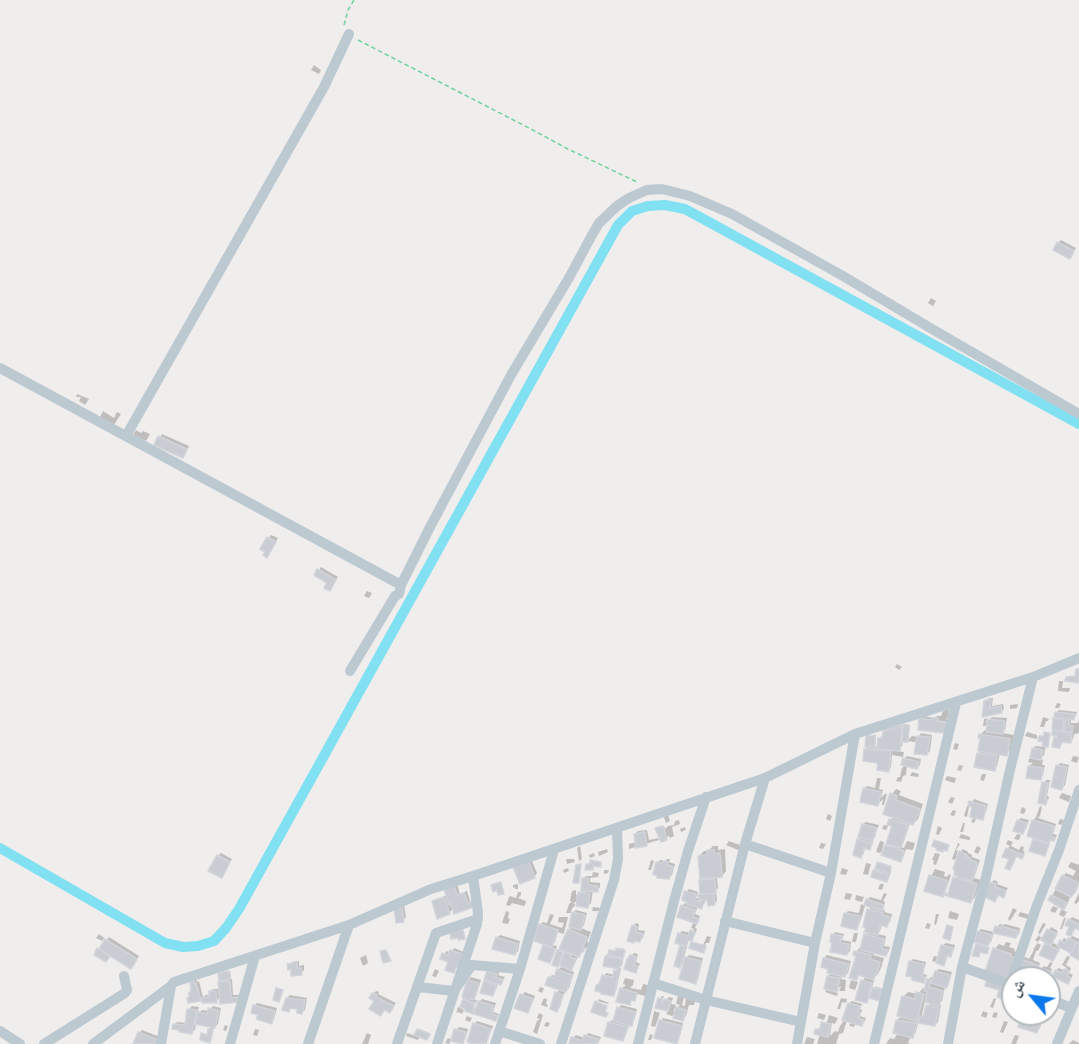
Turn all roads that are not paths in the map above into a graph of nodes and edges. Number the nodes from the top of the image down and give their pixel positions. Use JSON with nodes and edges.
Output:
{"nodes":[{"id":1,"x":349,"y":34,"type":"road end"},
{"id":2,"x":0,"y":368,"type":"edge"},
{"id":3,"x":1079,"y":414,"type":"edge"},
{"id":4,"x":126,"y":436,"type":"junction"},
{"id":5,"x":402,"y":585,"type":"junction"},
{"id":6,"x":1079,"y":658,"type":"edge"},
{"id":7,"x":350,"y":671,"type":"dead end"},
{"id":8,"x":1033,"y":677,"type":"junction"},
{"id":9,"x":956,"y":703,"type":"junction"},
{"id":10,"x":855,"y":734,"type":"junction"},
{"id":11,"x":765,"y":778,"type":"junction"},
{"id":12,"x":1079,"y":790,"type":"edge"},
{"id":13,"x":706,"y":797,"type":"junction"},
{"id":14,"x":617,"y":828,"type":"junction"},
{"id":15,"x":745,"y":844,"type":"junction"},
{"id":16,"x":554,"y":850,"type":"junction"},
{"id":17,"x":831,"y":873,"type":"junction"},
{"id":18,"x":474,"y":876,"type":"junction"},
{"id":19,"x":478,"y":919,"type":"junction"},
{"id":20,"x":725,"y":921,"type":"junction"},
{"id":21,"x":349,"y":925,"type":"junction"},
{"id":22,"x":815,"y":943,"type":"junction"},
{"id":23,"x":255,"y":956,"type":"junction"},
{"id":24,"x":1018,"y":966,"type":"edge"},
{"id":25,"x":963,"y":967,"type":"junction"},
{"id":26,"x":520,"y":969,"type":"junction"},
{"id":27,"x":124,"y":976,"type":"dead end"},
{"id":28,"x":1001,"y":981,"type":"edge"},
{"id":29,"x":653,"y":983,"type":"junction"},
{"id":30,"x":171,"y":986,"type":"junction"},
{"id":31,"x":418,"y":987,"type":"junction"},
{"id":32,"x":454,"y":991,"type":"junction"},
{"id":33,"x":1079,"y":992,"type":"edge"},
{"id":34,"x":706,"y":1000,"type":"junction"},
{"id":35,"x":1061,"y":1004,"type":"edge"},
{"id":36,"x":1071,"y":1008,"type":"junction"},
{"id":37,"x":801,"y":1022,"type":"junction"},
{"id":38,"x":115,"y":1027,"type":"junction"},
{"id":39,"x":500,"y":1030,"type":"junction"},
{"id":40,"x":0,"y":1031,"type":"edge"},
{"id":41,"x":20,"y":1044,"type":"edge"},
{"id":42,"x":44,"y":1044,"type":"edge"},
{"id":43,"x":93,"y":1044,"type":"edge"},
{"id":44,"x":107,"y":1044,"type":"edge"},
{"id":45,"x":161,"y":1044,"type":"edge"},
{"id":46,"x":230,"y":1044,"type":"edge"},
{"id":47,"x":308,"y":1044,"type":"edge"},
{"id":48,"x":397,"y":1044,"type":"edge"},
{"id":49,"x":437,"y":1044,"type":"edge"},
{"id":50,"x":495,"y":1044,"type":"edge"},
{"id":51,"x":540,"y":1044,"type":"edge"},
{"id":52,"x":561,"y":1044,"type":"edge"},
{"id":53,"x":638,"y":1044,"type":"edge"},
{"id":54,"x":695,"y":1044,"type":"edge"},
{"id":55,"x":797,"y":1044,"type":"edge"},
{"id":56,"x":874,"y":1044,"type":"edge"},
{"id":57,"x":948,"y":1044,"type":"edge"},
{"id":58,"x":1057,"y":1044,"type":"edge"}],
"edges":[{"from":1,"to":4,"type":"street"},
{"from":2,"to":4,"type":"street"},
{"from":3,"to":5,"type":"street"},
{"from":4,"to":5,"type":"street"},
{"from":5,"to":7,"type":"street"},
{"from":6,"to":8,"type":"street"},
{"from":8,"to":9,"type":"street"},
{"from":8,"to":25,"type":"street"},
{"from":9,"to":10,"type":"street"},
{"from":9,"to":56,"type":"street"},
{"from":10,"to":11,"type":"street"},
{"from":10,"to":17,"type":"street"},
{"from":11,"to":13,"type":"street"},
{"from":11,"to":15,"type":"street"},
{"from":12,"to":24,"type":"street"},
{"from":13,"to":14,"type":"street"},
{"from":13,"to":29,"type":"street"},
{"from":14,"to":16,"type":"street"},
{"from":14,"to":52,"type":"street"},
{"from":15,"to":17,"type":"street"},
{"from":15,"to":20,"type":"street"},
{"from":16,"to":18,"type":"street"},
{"from":16,"to":26,"type":"street"},
{"from":17,"to":22,"type":"street"},
{"from":18,"to":19,"type":"street"},
{"from":18,"to":21,"type":"street"},
{"from":19,"to":31,"type":"street"},
{"from":19,"to":32,"type":"street"},
{"from":20,"to":22,"type":"street"},
{"from":20,"to":34,"type":"street"},
{"from":21,"to":23,"type":"street"},
{"from":21,"to":47,"type":"street"},
{"from":22,"to":37,"type":"street"},
{"from":23,"to":30,"type":"street"},
{"from":23,"to":46,"type":"street"},
{"from":25,"to":28,"type":"street"},
{"from":25,"to":57,"type":"street"},
{"from":26,"to":32,"type":"street"},
{"from":26,"to":39,"type":"street"},
{"from":27,"to":42,"type":"street"},
{"from":29,"to":34,"type":"street"},
{"from":29,"to":53,"type":"street"},
{"from":30,"to":38,"type":"street"},
{"from":30,"to":45,"type":"street"},
{"from":31,"to":32,"type":"street"},
{"from":31,"to":48,"type":"street"},
{"from":32,"to":49,"type":"street"},
{"from":33,"to":36,"type":"street"},
{"from":34,"to":37,"type":"street"},
{"from":34,"to":54,"type":"street"},
{"from":35,"to":36,"type":"street"},
{"from":36,"to":58,"type":"street"},
{"from":37,"to":55,"type":"street"},
{"from":38,"to":43,"type":"street"},
{"from":38,"to":44,"type":"street"},
{"from":39,"to":50,"type":"street"},
{"from":39,"to":51,"type":"street"},
{"from":40,"to":41,"type":"street"}]}
